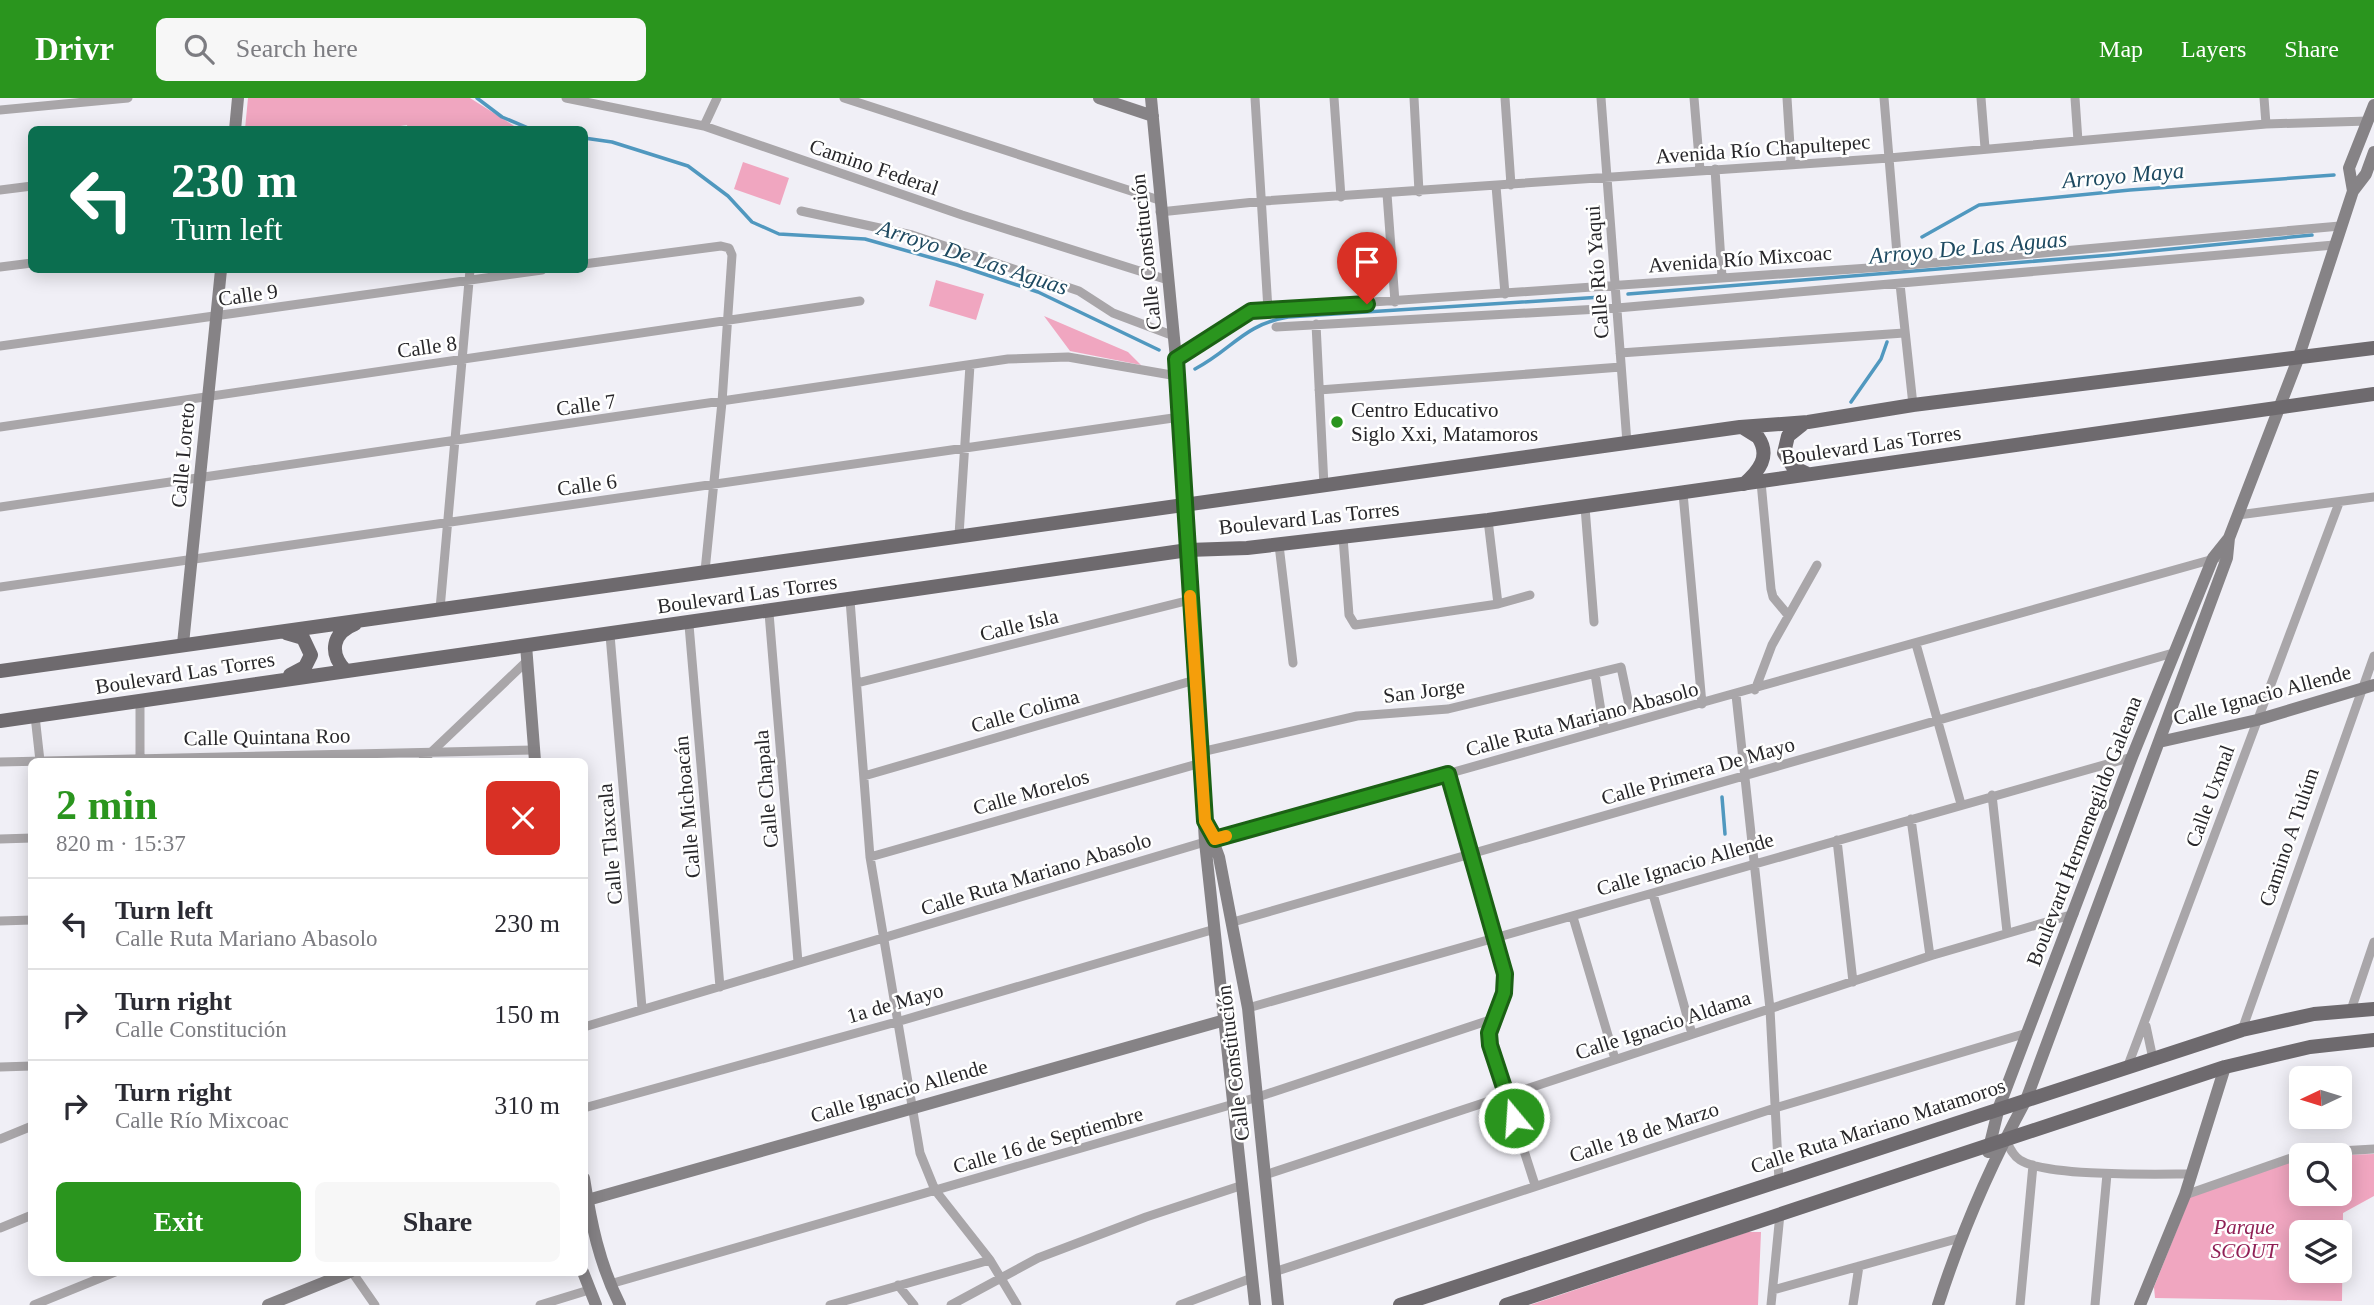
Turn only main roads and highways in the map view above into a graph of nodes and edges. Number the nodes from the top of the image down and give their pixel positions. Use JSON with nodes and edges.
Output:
{"nodes":[{"id":1,"x":238,"y":98,"type":"edge"},
{"id":2,"x":1099,"y":98,"type":"edge"},
{"id":3,"x":1152,"y":98,"type":"edge"},
{"id":4,"x":2374,"y":105,"type":"edge"},
{"id":5,"x":1153,"y":116,"type":"junction"},
{"id":6,"x":235,"y":126,"type":"edge"},
{"id":7,"x":2374,"y":152,"type":"edge"},
{"id":8,"x":2353,"y":191,"type":"junction"},
{"id":9,"x":221,"y":273,"type":"edge"},
{"id":10,"x":2374,"y":348,"type":"edge"},
{"id":11,"x":2298,"y":359,"type":"junction"},
{"id":12,"x":2374,"y":394,"type":"edge"},
{"id":13,"x":2279,"y":408,"type":"junction"},
{"id":14,"x":1808,"y":422,"type":"junction"},
{"id":15,"x":1740,"y":427,"type":"junction"},
{"id":16,"x":1810,"y":475,"type":"junction"},
{"id":17,"x":1744,"y":484,"type":"junction"},
{"id":18,"x":1186,"y":506,"type":"junction"},
{"id":19,"x":2229,"y":538,"type":"junction"},
{"id":20,"x":1188,"y":551,"type":"junction"},
{"id":21,"x":370,"y":619,"type":"junction"},
{"id":22,"x":275,"y":632,"type":"junction"},
{"id":23,"x":183,"y":644,"type":"junction"},
{"id":24,"x":526,"y":645,"type":"junction"},
{"id":25,"x":345,"y":670,"type":"junction"},
{"id":26,"x":0,"y":671,"type":"edge"},
{"id":27,"x":279,"y":680,"type":"junction"},
{"id":28,"x":2368,"y":687,"type":"edge"},
{"id":29,"x":0,"y":721,"type":"edge"},
{"id":30,"x":2160,"y":742,"type":"junction"},
{"id":31,"x":535,"y":756,"type":"edge"},
{"id":32,"x":1210,"y":841,"type":"junction"},
{"id":33,"x":2374,"y":1009,"type":"edge"},
{"id":34,"x":1225,"y":1020,"type":"junction"},
{"id":35,"x":2374,"y":1040,"type":"edge"},
{"id":36,"x":2225,"y":1067,"type":"junction"},
{"id":37,"x":2026,"y":1100,"type":"junction"},
{"id":38,"x":1999,"y":1107,"type":"junction"},
{"id":39,"x":2005,"y":1138,"type":"junction"},
{"id":40,"x":1988,"y":1143,"type":"junction"},
{"id":41,"x":1990,"y":1170,"type":"junction"},
{"id":42,"x":588,"y":1200,"type":"edge"},
{"id":43,"x":588,"y":1211,"type":"edge"},
{"id":44,"x":341,"y":1276,"type":"edge"},
{"id":45,"x":584,"y":1276,"type":"edge"},
{"id":46,"x":273,"y":1304,"type":"edge"},
{"id":47,"x":596,"y":1305,"type":"edge"},
{"id":48,"x":620,"y":1305,"type":"edge"},
{"id":49,"x":1255,"y":1305,"type":"edge"},
{"id":50,"x":1278,"y":1305,"type":"edge"},
{"id":51,"x":1399,"y":1305,"type":"edge"},
{"id":52,"x":1506,"y":1305,"type":"edge"},
{"id":53,"x":1938,"y":1305,"type":"edge"},
{"id":54,"x":2140,"y":1305,"type":"edge"}],
"edges":[{"from":1,"to":6,"type":"main road"},
{"from":2,"to":5,"type":"main road"},
{"from":3,"to":5,"type":"main road","name":"Calle Constitución"},
{"from":4,"to":8,"type":"main road","name":"Boulevard Hermenegildo Galeana"},
{"from":5,"to":18,"type":"main road","name":"Calle Constitución"},
{"from":7,"to":8,"type":"main road","name":"Boulevard Hermenegildo Galeana"},
{"from":8,"to":11,"type":"main road","name":"Boulevard Hermenegildo Galeana"},
{"from":9,"to":23,"type":"main road","name":"Calle Loreto"},
{"from":10,"to":11,"type":"main road","name":"Boulevard Las Torres"},
{"from":11,"to":13,"type":"main road","name":"Boulevard Hermenegildo Galeana"},
{"from":11,"to":14,"type":"main road","name":"Boulevard Las Torres"},
{"from":12,"to":13,"type":"main road","name":"Boulevard Las Torres"},
{"from":13,"to":16,"type":"main road","name":"Boulevard Las Torres"},
{"from":13,"to":19,"type":"main road","name":"Boulevard Hermenegildo Galeana"},
{"from":14,"to":15,"type":"main road","name":"Boulevard Las Torres"},
{"from":14,"to":16,"type":"main road"},
{"from":15,"to":17,"type":"main road"},
{"from":15,"to":18,"type":"main road","name":"Boulevard Las Torres"},
{"from":16,"to":17,"type":"main road","name":"Boulevard Las Torres"},
{"from":17,"to":20,"type":"main road","name":"Boulevard Las Torres"},
{"from":18,"to":20,"type":"main road","name":"Calle Constitución"},
{"from":18,"to":21,"type":"main road","name":"Boulevard Las Torres"},
{"from":19,"to":30,"type":"main road","name":"Boulevard Hermenegildo Galeana"},
{"from":19,"to":38,"type":"main road","name":"Boulevard Hermenegildo Galeana"},
{"from":20,"to":24,"type":"main road","name":"Boulevard Las Torres"},
{"from":20,"to":32,"type":"main road","name":"Calle Constitución"},
{"from":21,"to":22,"type":"main road","name":"Boulevard Las Torres"},
{"from":21,"to":25,"type":"main road"},
{"from":22,"to":23,"type":"main road","name":"Boulevard Las Torres"},
{"from":22,"to":27,"type":"main road"},
{"from":23,"to":26,"type":"main road","name":"Boulevard Las Torres"},
{"from":24,"to":25,"type":"main road","name":"Boulevard Las Torres"},
{"from":24,"to":31,"type":"main road"},
{"from":25,"to":27,"type":"main road","name":"Boulevard Las Torres"},
{"from":27,"to":29,"type":"main road","name":"Boulevard Las Torres"},
{"from":28,"to":30,"type":"main road","name":"Calle Ignacio Allende"},
{"from":30,"to":37,"type":"main road","name":"Boulevard Hermenegildo Galeana"},
{"from":32,"to":34,"type":"main road","name":"Calle Constitución"},
{"from":32,"to":50,"type":"main road","name":"Calle Constitución"},
{"from":33,"to":37,"type":"main road","name":"Calle Ruta Mariano Matamoros"},
{"from":34,"to":42,"type":"main road","name":"Calle Ignacio Allende"},
{"from":34,"to":49,"type":"main road","name":"Calle Constitución"},
{"from":35,"to":36,"type":"main road"},
{"from":36,"to":39,"type":"main road"},
{"from":36,"to":54,"type":"main road"},
{"from":37,"to":38,"type":"main road","name":"Calle Ruta Mariano Matamoros"},
{"from":37,"to":39,"type":"main road","name":"Boulevard Hermenegildo Galeana"},
{"from":38,"to":40,"type":"main road","name":"Boulevard Hermenegildo Galeana"},
{"from":38,"to":51,"type":"main road","name":"Calle Ruta Mariano Matamoros"},
{"from":39,"to":40,"type":"main road"},
{"from":39,"to":41,"type":"main road","name":"Boulevard Hermenegildo Galeana"},
{"from":40,"to":41,"type":"main road"},
{"from":40,"to":52,"type":"main road"},
{"from":41,"to":53,"type":"main road","name":"Boulevard Hermenegildo Galeana"},
{"from":43,"to":48,"type":"main road"},
{"from":44,"to":46,"type":"main road"},
{"from":45,"to":47,"type":"main road"}]}
